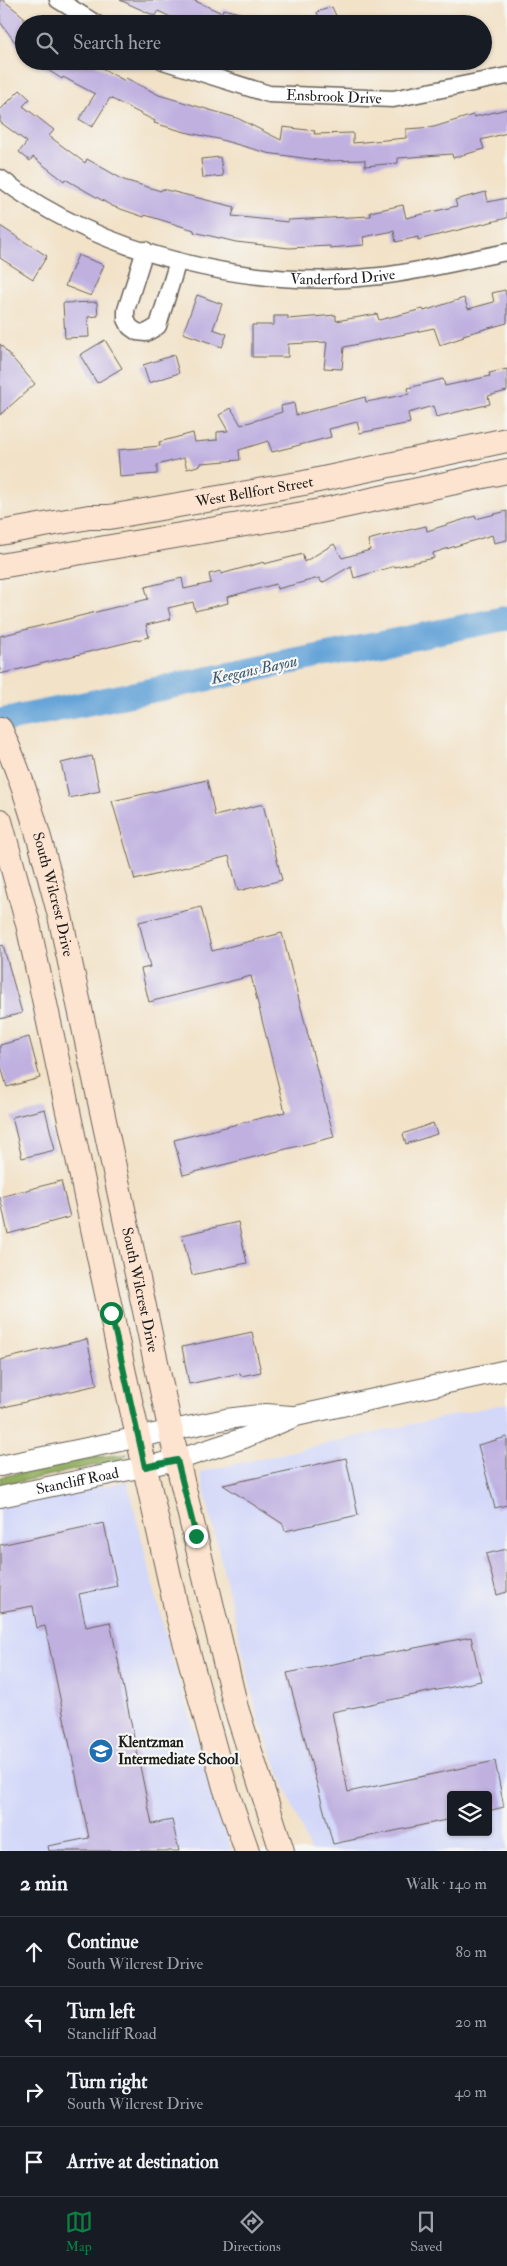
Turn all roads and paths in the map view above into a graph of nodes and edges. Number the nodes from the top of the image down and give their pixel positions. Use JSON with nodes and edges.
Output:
{"nodes":[{"id":1,"x":58,"y":0,"type":"edge"},
{"id":2,"x":82,"y":15,"type":"edge"},
{"id":3,"x":192,"y":70,"type":"edge"},
{"id":4,"x":507,"y":76,"type":"edge"},
{"id":5,"x":0,"y":178,"type":"edge"},
{"id":6,"x":146,"y":250,"type":"junction"},
{"id":7,"x":507,"y":252,"type":"edge"},
{"id":8,"x":178,"y":261,"type":"junction"},
{"id":9,"x":507,"y":440,"type":"edge"},
{"id":10,"x":418,"y":458,"type":"junction"},
{"id":11,"x":507,"y":471,"type":"edge"},
{"id":12,"x":427,"y":488,"type":"junction"},
{"id":13,"x":109,"y":518,"type":"junction"},
{"id":14,"x":0,"y":532,"type":"edge"},
{"id":15,"x":116,"y":546,"type":"junction"},
{"id":16,"x":0,"y":566,"type":"edge"},
{"id":17,"x":4,"y":738,"type":"edge"},
{"id":18,"x":0,"y":821,"type":"edge"},
{"id":19,"x":60,"y":916,"type":"junction"},
{"id":20,"x":28,"y":924,"type":"junction"},
{"id":21,"x":127,"y":1232,"type":"junction"},
{"id":22,"x":96,"y":1239,"type":"junction"},
{"id":23,"x":507,"y":1370,"type":"edge"},
{"id":24,"x":296,"y":1416,"type":"junction"},
{"id":25,"x":170,"y":1430,"type":"junction"},
{"id":26,"x":138,"y":1437,"type":"junction"},
{"id":27,"x":177,"y":1460,"type":"junction"},
{"id":28,"x":0,"y":1466,"type":"edge"},
{"id":29,"x":145,"y":1467,"type":"junction"},
{"id":30,"x":0,"y":1497,"type":"edge"},
{"id":31,"x":236,"y":1708,"type":"junction"},
{"id":32,"x":205,"y":1717,"type":"junction"},
{"id":33,"x":247,"y":1851,"type":"edge"},
{"id":34,"x":282,"y":1851,"type":"edge"}],
"edges":[{"from":1,"to":2,"type":"street"},
{"from":3,"to":4,"type":"street","name":"Ensbrook Drive"},
{"from":5,"to":6,"type":"street","name":"Vanderford Drive"},
{"from":6,"to":8,"type":"street","name":"Vanderford Drive"},
{"from":6,"to":8,"type":"street"},
{"from":7,"to":8,"type":"street","name":"Vanderford Drive"},
{"from":9,"to":10,"type":"main road","name":"West Bellfort Street"},
{"from":10,"to":12,"type":"main road"},
{"from":10,"to":13,"type":"main road","name":"West Bellfort Street"},
{"from":11,"to":12,"type":"main road","name":"West Bellfort Street"},
{"from":12,"to":15,"type":"main road","name":"West Bellfort Street"},
{"from":13,"to":14,"type":"main road","name":"West Bellfort Street"},
{"from":13,"to":15,"type":"main road"},
{"from":15,"to":16,"type":"main road","name":"West Bellfort Street"},
{"from":17,"to":19,"type":"main road","name":"South Wilcrest Drive"},
{"from":18,"to":20,"type":"main road"},
{"from":19,"to":20,"type":"main road"},
{"from":19,"to":21,"type":"main road","name":"South Wilcrest Drive"},
{"from":20,"to":22,"type":"main road"},
{"from":21,"to":22,"type":"main road"},
{"from":21,"to":25,"type":"main road","name":"South Wilcrest Drive"},
{"from":22,"to":26,"type":"main road"},
{"from":23,"to":24,"type":"street","name":"Stancliff Road"},
{"from":24,"to":25,"type":"street","name":"Stancliff Road"},
{"from":24,"to":27,"type":"street","name":"Stancliff Road"},
{"from":25,"to":26,"type":"street","name":"Stancliff Road"},
{"from":25,"to":27,"type":"main road","name":"South Wilcrest Drive"},
{"from":26,"to":28,"type":"street","name":"Stancliff Road"},
{"from":26,"to":29,"type":"main road"},
{"from":27,"to":29,"type":"street","name":"Stancliff Road"},
{"from":27,"to":31,"type":"main road","name":"South Wilcrest Drive"},
{"from":29,"to":30,"type":"street","name":"Stancliff Road"},
{"from":29,"to":32,"type":"main road"},
{"from":31,"to":32,"type":"main road"},
{"from":31,"to":34,"type":"main road","name":"South Wilcrest Drive"},
{"from":32,"to":33,"type":"main road"}]}
